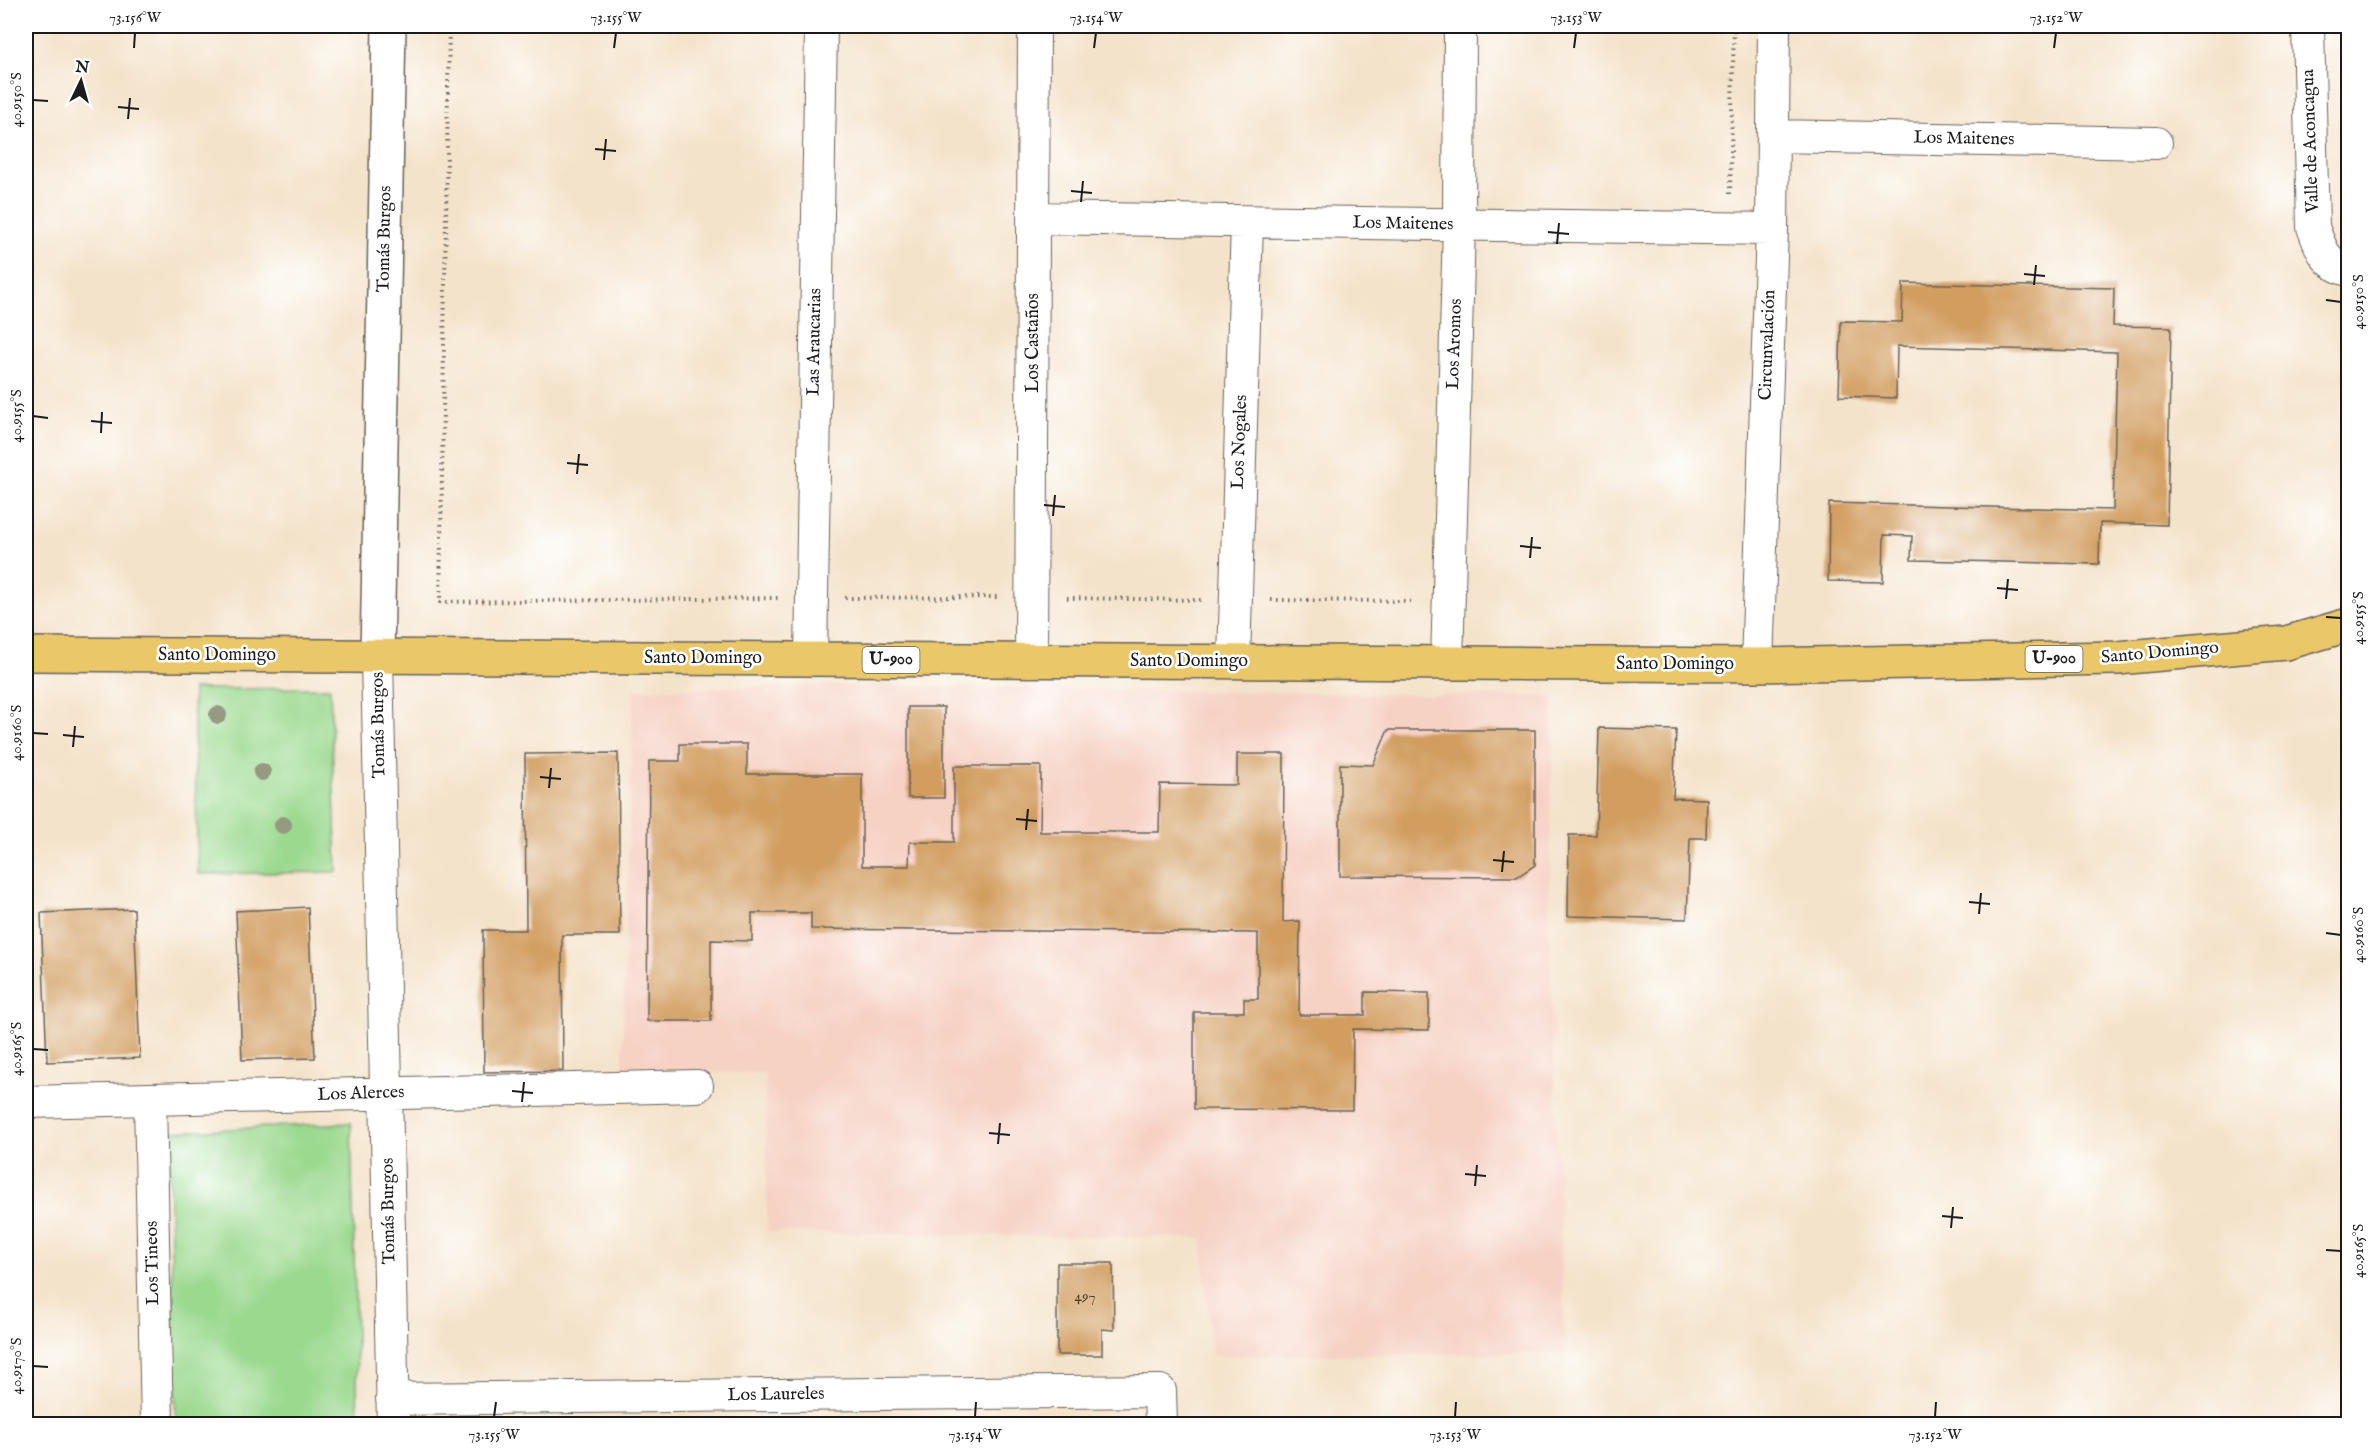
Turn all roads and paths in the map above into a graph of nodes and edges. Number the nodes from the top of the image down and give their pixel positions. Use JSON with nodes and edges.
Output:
{"nodes":[{"id":1,"x":389,"y":26,"type":"edge"},
{"id":2,"x":449,"y":26,"type":"edge"},
{"id":3,"x":821,"y":26,"type":"edge"},
{"id":4,"x":1034,"y":26,"type":"edge"},
{"id":5,"x":1460,"y":26,"type":"edge"},
{"id":6,"x":1734,"y":26,"type":"edge"},
{"id":7,"x":1774,"y":26,"type":"edge"},
{"id":8,"x":2308,"y":26,"type":"edge"},
{"id":9,"x":1773,"y":136,"type":"junction"},
{"id":10,"x":2156,"y":143,"type":"dead end"},
{"id":11,"x":1033,"y":218,"type":"junction"},
{"id":12,"x":1247,"y":222,"type":"junction"},
{"id":13,"x":1459,"y":225,"type":"junction"},
{"id":14,"x":1729,"y":228,"type":"junction"},
{"id":15,"x":1772,"y":229,"type":"junction"},
{"id":16,"x":2336,"y":262,"type":"edge"},
{"id":17,"x":1031,"y":597,"type":"junction"},
{"id":18,"x":811,"y":598,"type":"junction"},
{"id":19,"x":1235,"y":600,"type":"junction"},
{"id":20,"x":1448,"y":602,"type":"junction"},
{"id":21,"x":2349,"y":625,"type":"edge"},
{"id":22,"x":26,"y":654,"type":"edge"},
{"id":23,"x":377,"y":656,"type":"junction"},
{"id":24,"x":811,"y":659,"type":"junction"},
{"id":25,"x":1031,"y":661,"type":"junction"},
{"id":26,"x":1234,"y":661,"type":"junction"},
{"id":27,"x":1447,"y":663,"type":"junction"},
{"id":28,"x":1757,"y":664,"type":"junction"},
{"id":29,"x":697,"y":1086,"type":"dead end"},
{"id":30,"x":386,"y":1093,"type":"junction"},
{"id":31,"x":150,"y":1101,"type":"junction"},
{"id":32,"x":26,"y":1102,"type":"edge"},
{"id":33,"x":393,"y":1412,"type":"edge"},
{"id":34,"x":157,"y":1425,"type":"edge"},
{"id":35,"x":1161,"y":1425,"type":"edge"}],
"edges":[{"from":1,"to":23,"type":"street","name":"Tomás Burgos"},
{"from":2,"to":18,"type":"path"},
{"from":3,"to":18,"type":"street","name":"Las Araucarias"},
{"from":4,"to":11,"type":"street","name":"Los Castaños"},
{"from":5,"to":13,"type":"street","name":"Los Aromos"},
{"from":6,"to":14,"type":"path"},
{"from":7,"to":9,"type":"street","name":"Circunvalación"},
{"from":8,"to":16,"type":"street","name":"Valle de Aconcagua"},
{"from":9,"to":10,"type":"street","name":"Los Maitenes"},
{"from":9,"to":15,"type":"street","name":"Circunvalación"},
{"from":11,"to":12,"type":"street","name":"Los Maitenes"},
{"from":11,"to":17,"type":"street","name":"Los Castaños"},
{"from":12,"to":13,"type":"street","name":"Los Maitenes"},
{"from":12,"to":19,"type":"street","name":"Los Nogales"},
{"from":13,"to":14,"type":"street","name":"Los Maitenes"},
{"from":13,"to":20,"type":"street","name":"Los Aromos"},
{"from":14,"to":15,"type":"street","name":"Los Maitenes"},
{"from":15,"to":28,"type":"street","name":"Circunvalación"},
{"from":17,"to":18,"type":"path"},
{"from":17,"to":19,"type":"path"},
{"from":17,"to":25,"type":"street","name":"Los Castaños"},
{"from":18,"to":24,"type":"street","name":"Las Araucarias"},
{"from":19,"to":20,"type":"path"},
{"from":19,"to":26,"type":"street","name":"Los Nogales"},
{"from":20,"to":27,"type":"street","name":"Los Aromos"},
{"from":21,"to":28,"type":"main road","name":"Santo Domingo","number":"U-900"},
{"from":22,"to":23,"type":"main road","name":"Santo Domingo","number":"U-900"},
{"from":23,"to":24,"type":"main road","name":"Santo Domingo","number":"U-900"},
{"from":23,"to":30,"type":"street","name":"Tomás Burgos"},
{"from":24,"to":25,"type":"main road","name":"Santo Domingo","number":"U-900"},
{"from":25,"to":26,"type":"main road","name":"Santo Domingo","number":"U-900"},
{"from":26,"to":27,"type":"main road","name":"Santo Domingo","number":"U-900"},
{"from":27,"to":28,"type":"main road","name":"Santo Domingo","number":"U-900"},
{"from":29,"to":30,"type":"street","name":"Los Alerces"},
{"from":30,"to":31,"type":"street","name":"Los Alerces"},
{"from":30,"to":33,"type":"street","name":"Tomás Burgos"},
{"from":31,"to":32,"type":"street","name":"Los Alerces"},
{"from":31,"to":34,"type":"street","name":"Los Tineos"},
{"from":33,"to":35,"type":"street","name":"Los Laureles"}]}
